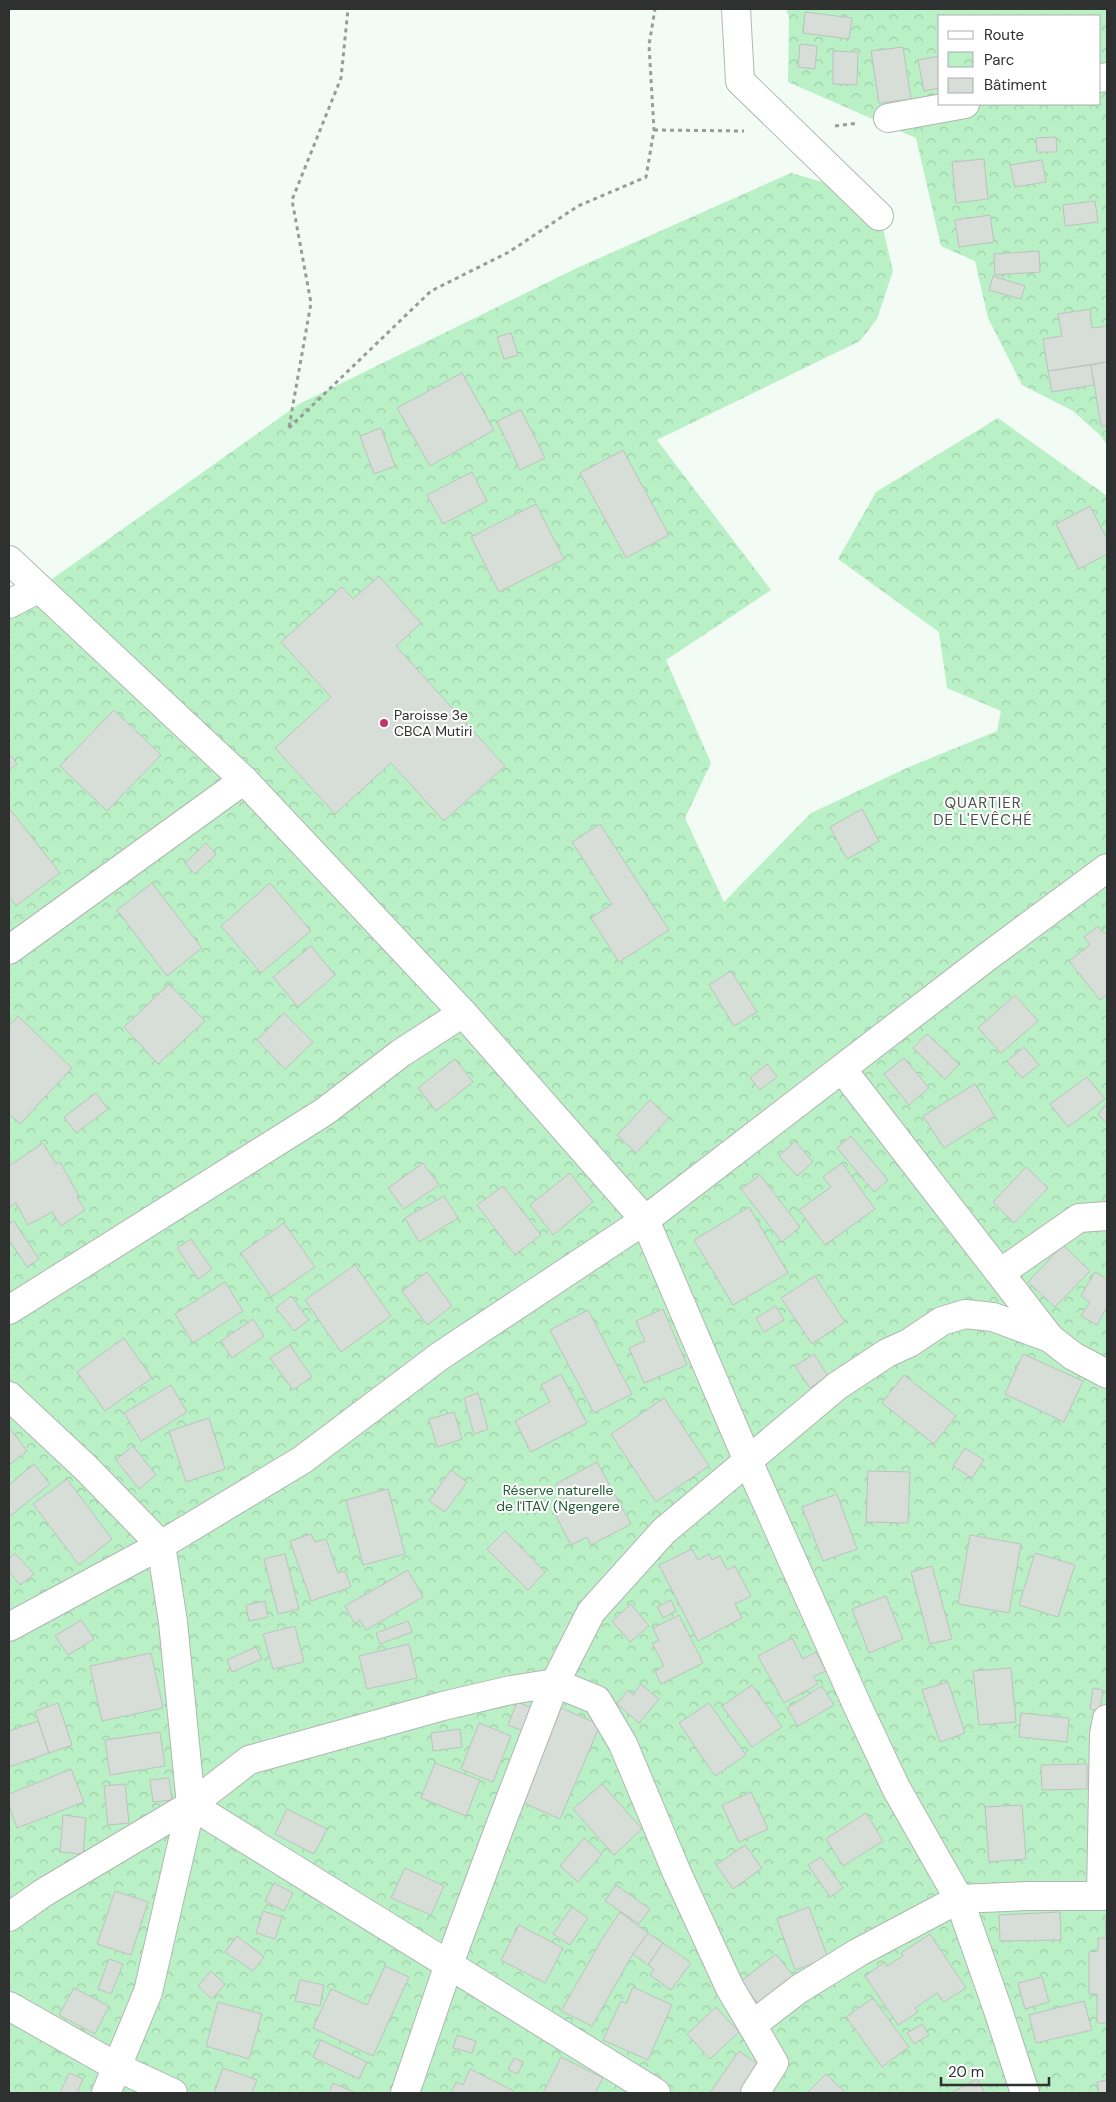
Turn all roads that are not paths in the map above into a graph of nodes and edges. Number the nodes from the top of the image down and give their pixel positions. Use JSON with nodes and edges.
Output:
{"nodes":[{"id":1,"x":736,"y":9,"type":"edge"},
{"id":2,"x":960,"y":105,"type":"edge"},
{"id":3,"x":888,"y":118,"type":"road end"},
{"id":4,"x":880,"y":216,"type":"dead end"},
{"id":5,"x":9,"y":560,"type":"edge"},
{"id":6,"x":38,"y":589,"type":"junction"},
{"id":7,"x":9,"y":604,"type":"edge"},
{"id":8,"x":244,"y":780,"type":"junction"},
{"id":9,"x":1107,"y":868,"type":"edge"},
{"id":10,"x":9,"y":950,"type":"edge"},
{"id":11,"x":462,"y":1013,"type":"junction"},
{"id":12,"x":842,"y":1069,"type":"junction"},
{"id":13,"x":1107,"y":1216,"type":"edge"},
{"id":14,"x":645,"y":1220,"type":"junction"},
{"id":15,"x":1000,"y":1273,"type":"junction"},
{"id":16,"x":9,"y":1310,"type":"edge"},
{"id":17,"x":1050,"y":1338,"type":"junction"},
{"id":18,"x":1107,"y":1374,"type":"edge"},
{"id":19,"x":9,"y":1396,"type":"edge"},
{"id":20,"x":748,"y":1461,"type":"junction"},
{"id":21,"x":161,"y":1545,"type":"junction"},
{"id":22,"x":9,"y":1627,"type":"edge"},
{"id":23,"x":555,"y":1683,"type":"junction"},
{"id":24,"x":1107,"y":1719,"type":"edge"},
{"id":25,"x":191,"y":1805,"type":"junction"},
{"id":26,"x":1104,"y":1896,"type":"edge"},
{"id":27,"x":959,"y":1899,"type":"junction"},
{"id":28,"x":9,"y":1917,"type":"edge"},
{"id":29,"x":449,"y":1964,"type":"junction"},
{"id":30,"x":9,"y":2006,"type":"edge"},
{"id":31,"x":752,"y":2026,"type":"junction"},
{"id":32,"x":117,"y":2067,"type":"junction"},
{"id":33,"x":106,"y":2093,"type":"edge"},
{"id":34,"x":173,"y":2093,"type":"edge"},
{"id":35,"x":405,"y":2093,"type":"edge"},
{"id":36,"x":656,"y":2093,"type":"edge"},
{"id":37,"x":755,"y":2093,"type":"edge"},
{"id":38,"x":1025,"y":2093,"type":"edge"}],
"edges":[{"from":1,"to":4,"type":"street"},
{"from":2,"to":3,"type":"street"},
{"from":5,"to":6,"type":"street"},
{"from":6,"to":7,"type":"street"},
{"from":6,"to":8,"type":"street"},
{"from":8,"to":10,"type":"street"},
{"from":8,"to":11,"type":"street"},
{"from":9,"to":12,"type":"street"},
{"from":11,"to":14,"type":"street"},
{"from":11,"to":16,"type":"street"},
{"from":12,"to":14,"type":"street"},
{"from":12,"to":15,"type":"street"},
{"from":13,"to":15,"type":"street"},
{"from":14,"to":20,"type":"street"},
{"from":14,"to":21,"type":"street"},
{"from":15,"to":17,"type":"street"},
{"from":17,"to":18,"type":"street"},
{"from":17,"to":20,"type":"street"},
{"from":19,"to":21,"type":"street"},
{"from":20,"to":23,"type":"street"},
{"from":20,"to":27,"type":"street"},
{"from":21,"to":22,"type":"street"},
{"from":21,"to":25,"type":"street"},
{"from":23,"to":25,"type":"street"},
{"from":23,"to":29,"type":"street"},
{"from":23,"to":31,"type":"street"},
{"from":24,"to":26,"type":"street"},
{"from":25,"to":28,"type":"street"},
{"from":25,"to":29,"type":"street"},
{"from":25,"to":32,"type":"street"},
{"from":26,"to":27,"type":"street"},
{"from":27,"to":31,"type":"street"},
{"from":27,"to":38,"type":"street"},
{"from":29,"to":35,"type":"street"},
{"from":29,"to":36,"type":"street"},
{"from":30,"to":32,"type":"street"},
{"from":31,"to":37,"type":"street"},
{"from":32,"to":33,"type":"street"},
{"from":32,"to":34,"type":"street"}]}
